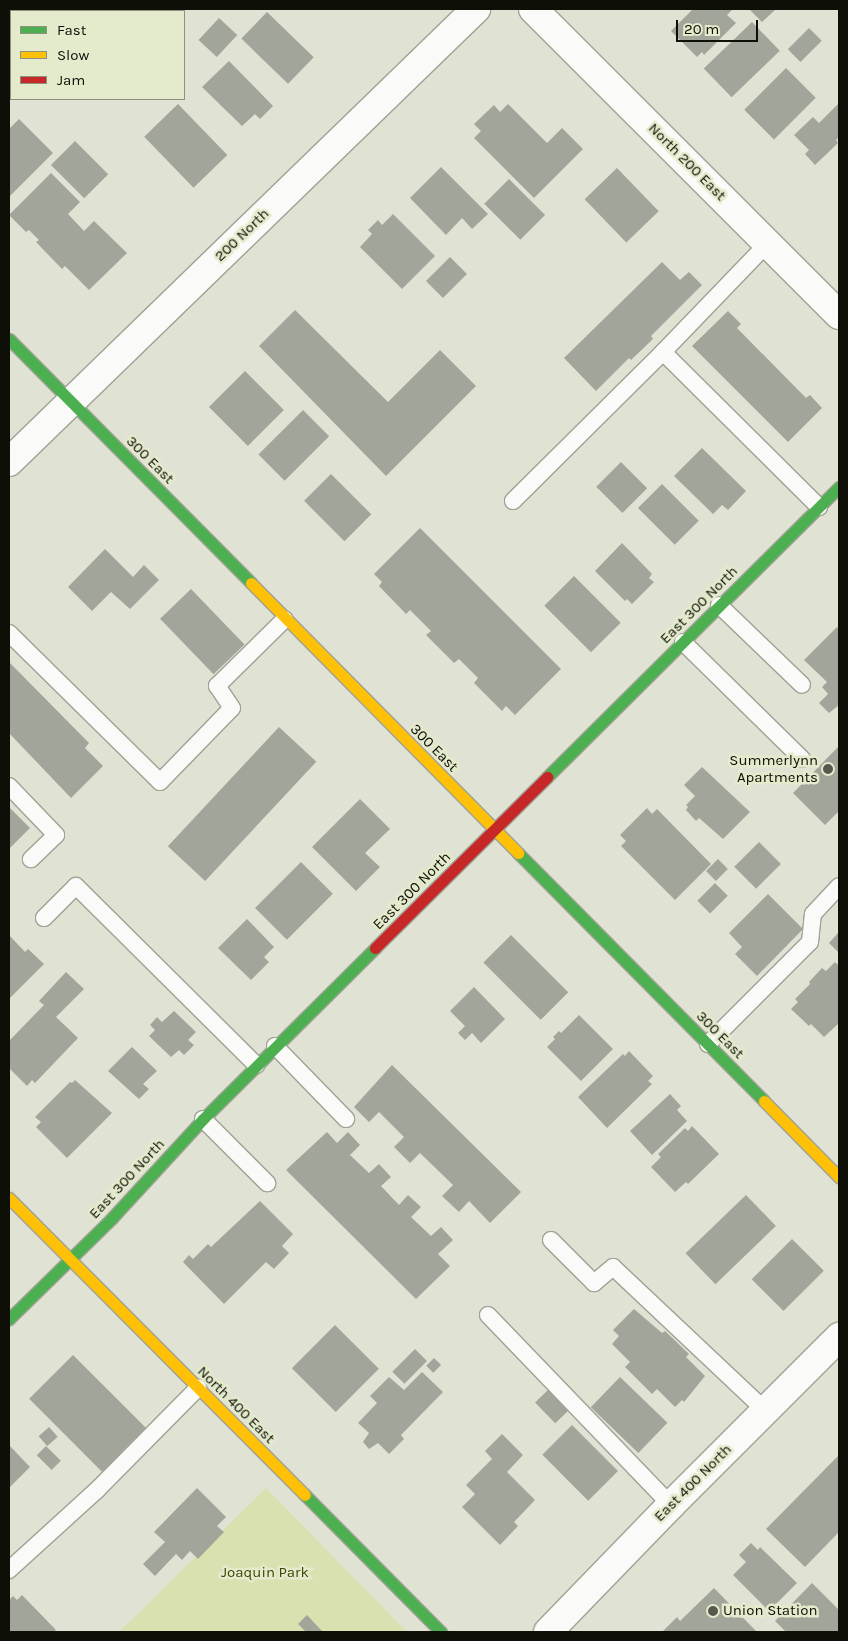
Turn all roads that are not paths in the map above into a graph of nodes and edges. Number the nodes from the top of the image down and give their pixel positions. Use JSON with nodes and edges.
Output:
{"nodes":[{"id":1,"x":476,"y":9,"type":"edge"},
{"id":2,"x":533,"y":9,"type":"edge"},
{"id":3,"x":768,"y":243,"type":"junction"},
{"id":4,"x":839,"y":315,"type":"edge"},
{"id":5,"x":9,"y":339,"type":"edge"},
{"id":6,"x":663,"y":352,"type":"junction"},
{"id":7,"x":71,"y":402,"type":"junction"},
{"id":8,"x":9,"y":462,"type":"edge"},
{"id":9,"x":839,"y":486,"type":"edge"},
{"id":10,"x":513,"y":501,"type":"dead end"},
{"id":11,"x":819,"y":506,"type":"junction"},
{"id":12,"x":719,"y":605,"type":"junction"},
{"id":13,"x":285,"y":619,"type":"junction"},
{"id":14,"x":9,"y":633,"type":"edge"},
{"id":15,"x":683,"y":642,"type":"junction"},
{"id":16,"x":802,"y":685,"type":"dead end"},
{"id":17,"x":802,"y":759,"type":"dead end"},
{"id":18,"x":9,"y":786,"type":"edge"},
{"id":19,"x":495,"y":831,"type":"junction"},
{"id":20,"x":31,"y":859,"type":"dead end"},
{"id":21,"x":839,"y":886,"type":"edge"},
{"id":22,"x":44,"y":918,"type":"dead end"},
{"id":23,"x":708,"y":1044,"type":"junction"},
{"id":24,"x":275,"y":1046,"type":"junction"},
{"id":25,"x":256,"y":1065,"type":"junction"},
{"id":26,"x":203,"y":1118,"type":"junction"},
{"id":27,"x":346,"y":1119,"type":"dead end"},
{"id":28,"x":839,"y":1177,"type":"edge"},
{"id":29,"x":267,"y":1183,"type":"dead end"},
{"id":30,"x":9,"y":1198,"type":"edge"},
{"id":31,"x":551,"y":1240,"type":"dead end"},
{"id":32,"x":70,"y":1260,"type":"junction"},
{"id":33,"x":488,"y":1315,"type":"dead end"},
{"id":34,"x":9,"y":1319,"type":"edge"},
{"id":35,"x":839,"y":1337,"type":"edge"},
{"id":36,"x":198,"y":1388,"type":"junction"},
{"id":37,"x":766,"y":1410,"type":"junction"},
{"id":38,"x":671,"y":1505,"type":"junction"},
{"id":39,"x":9,"y":1570,"type":"edge"},
{"id":40,"x":441,"y":1632,"type":"edge"},
{"id":41,"x":548,"y":1632,"type":"edge"}],
"edges":[{"from":1,"to":7,"type":"street","name":"200 North"},
{"from":2,"to":3,"type":"street","name":"North 200 East"},
{"from":3,"to":4,"type":"street","name":"North 200 East"},
{"from":3,"to":6,"type":"lane"},
{"from":5,"to":7,"type":"street","name":"300 East"},
{"from":6,"to":10,"type":"lane"},
{"from":6,"to":11,"type":"lane"},
{"from":7,"to":8,"type":"street","name":"200 North"},
{"from":7,"to":13,"type":"street","name":"300 East"},
{"from":9,"to":11,"type":"street","name":"East 300 North"},
{"from":11,"to":12,"type":"street","name":"East 300 North"},
{"from":12,"to":15,"type":"street","name":"East 300 North"},
{"from":12,"to":16,"type":"lane"},
{"from":13,"to":14,"type":"lane"},
{"from":13,"to":19,"type":"street","name":"300 East"},
{"from":15,"to":17,"type":"lane"},
{"from":15,"to":19,"type":"street","name":"East 300 North"},
{"from":18,"to":20,"type":"lane"},
{"from":19,"to":23,"type":"street","name":"300 East"},
{"from":19,"to":24,"type":"street","name":"East 300 North"},
{"from":21,"to":23,"type":"lane"},
{"from":22,"to":25,"type":"lane"},
{"from":23,"to":28,"type":"street","name":"300 East"},
{"from":24,"to":25,"type":"street","name":"East 300 North"},
{"from":24,"to":27,"type":"lane"},
{"from":25,"to":26,"type":"street","name":"East 300 North"},
{"from":26,"to":29,"type":"lane"},
{"from":26,"to":32,"type":"street","name":"East 300 North"},
{"from":30,"to":32,"type":"street","name":"North 400 East"},
{"from":31,"to":37,"type":"lane"},
{"from":32,"to":34,"type":"street","name":"East 300 North"},
{"from":32,"to":36,"type":"street","name":"North 400 East"},
{"from":33,"to":38,"type":"lane"},
{"from":35,"to":37,"type":"street","name":"East 400 North"},
{"from":36,"to":39,"type":"lane"},
{"from":36,"to":40,"type":"street","name":"North 400 East"},
{"from":37,"to":38,"type":"street","name":"East 400 North"},
{"from":38,"to":41,"type":"street","name":"East 400 North"}]}
